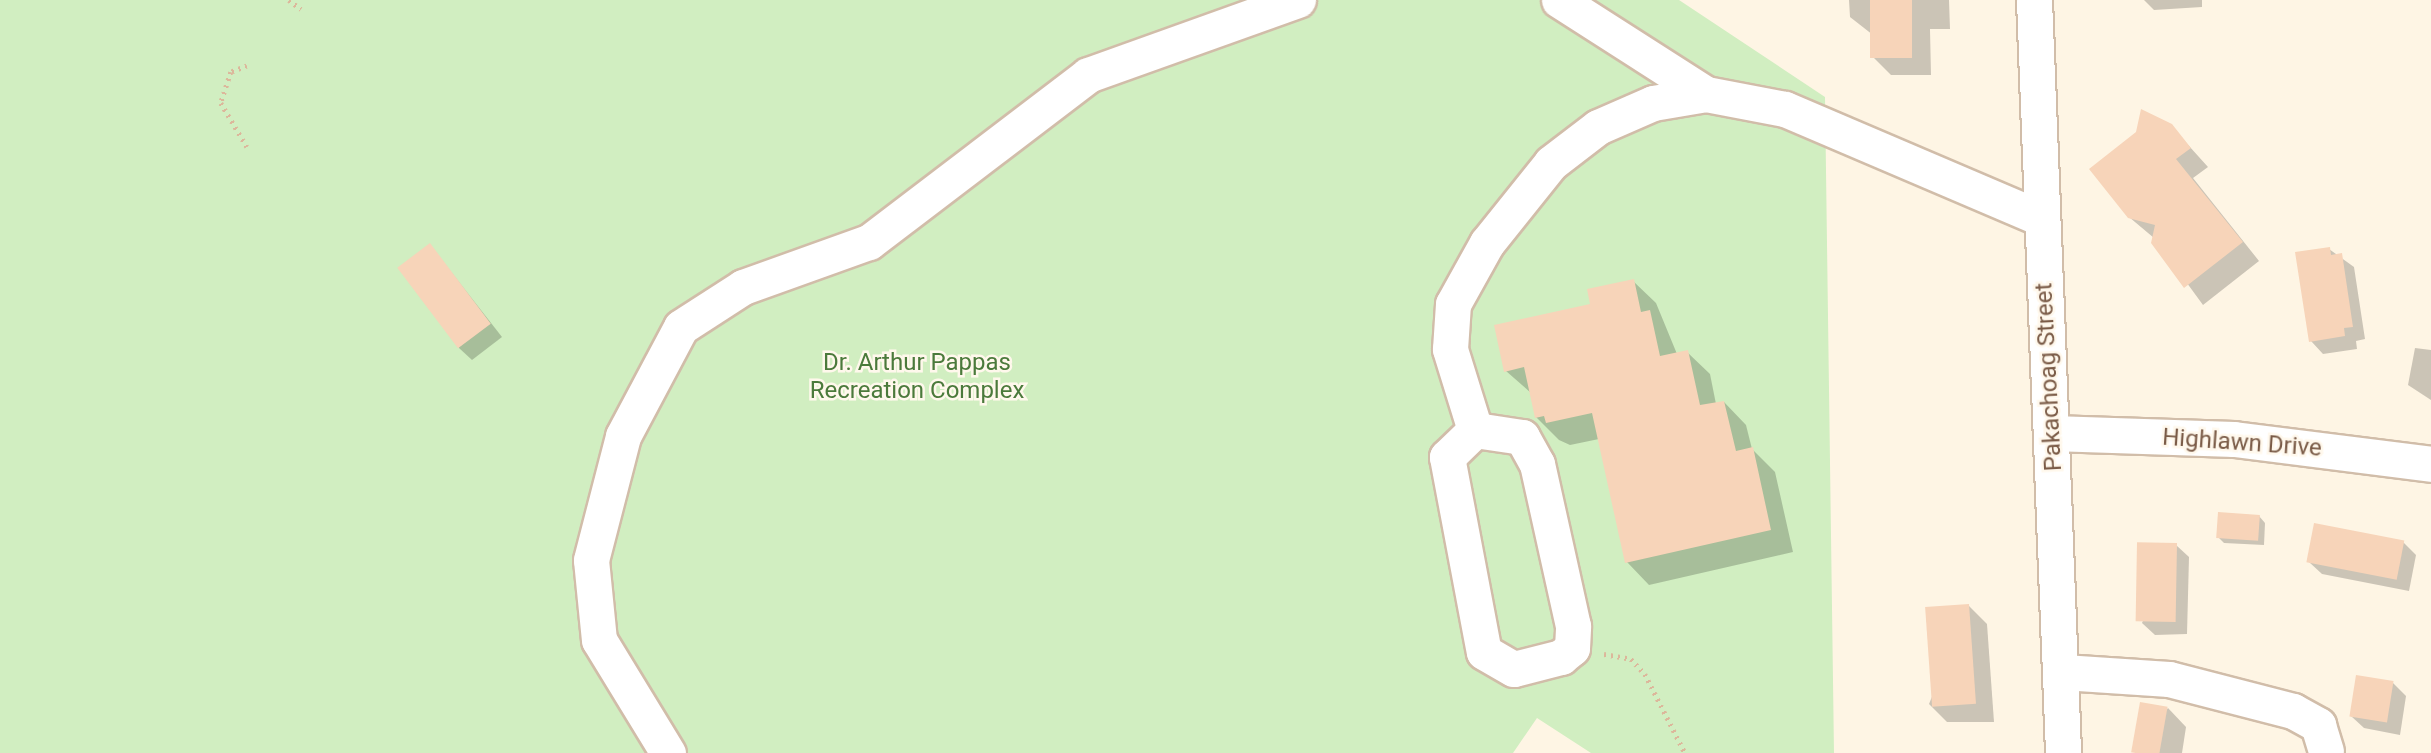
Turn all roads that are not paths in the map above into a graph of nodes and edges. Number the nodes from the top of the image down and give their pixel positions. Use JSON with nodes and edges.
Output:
{"nodes":[{"id":1,"x":1298,"y":0,"type":"edge"},
{"id":2,"x":1559,"y":0,"type":"edge"},
{"id":3,"x":2034,"y":0,"type":"edge"},
{"id":4,"x":1706,"y":94,"type":"junction"},
{"id":5,"x":2040,"y":218,"type":"junction"},
{"id":6,"x":1475,"y":430,"type":"junction"},
{"id":7,"x":2052,"y":433,"type":"junction"},
{"id":8,"x":2431,"y":464,"type":"edge"},
{"id":9,"x":2063,"y":672,"type":"junction"},
{"id":10,"x":2326,"y":751,"type":"dead end"},
{"id":11,"x":668,"y":753,"type":"edge"},
{"id":12,"x":2063,"y":753,"type":"edge"}],
"edges":[{"from":1,"to":11,"type":"street"},
{"from":2,"to":4,"type":"street"},
{"from":3,"to":5,"type":"street","name":"Pakachoag Street"},
{"from":4,"to":5,"type":"street"},
{"from":4,"to":6,"type":"street"},
{"from":5,"to":7,"type":"street","name":"Pakachoag Street"},
{"from":6,"to":6,"type":"street"},
{"from":7,"to":8,"type":"street","name":"Highlawn Drive"},
{"from":7,"to":9,"type":"street","name":"Pakachoag Street"},
{"from":9,"to":10,"type":"street"},
{"from":9,"to":12,"type":"street","name":"Pakachoag Street"}]}
